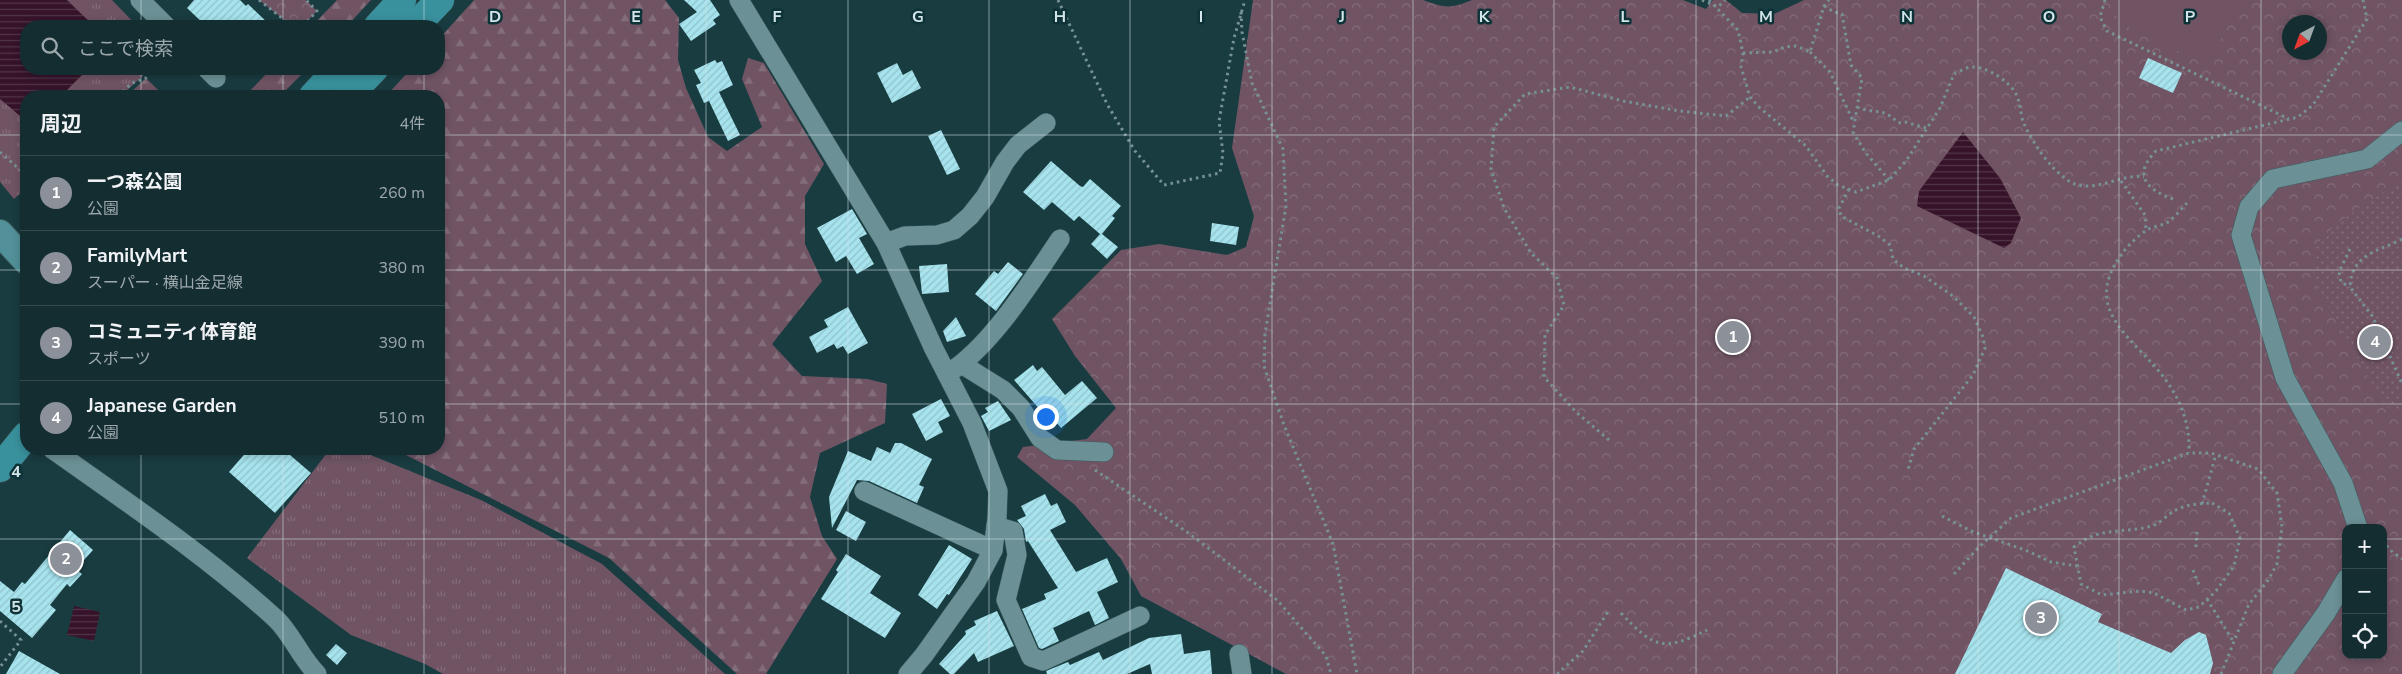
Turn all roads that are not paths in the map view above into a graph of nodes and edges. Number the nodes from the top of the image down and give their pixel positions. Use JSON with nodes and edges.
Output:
{"nodes":[{"id":1,"x":140,"y":0,"type":"edge"},
{"id":2,"x":402,"y":0,"type":"edge"},
{"id":3,"x":440,"y":0,"type":"edge"},
{"id":4,"x":739,"y":0,"type":"edge"},
{"id":5,"x":160,"y":20,"type":"edge"},
{"id":6,"x":384,"y":20,"type":"edge"},
{"id":7,"x":421,"y":20,"type":"edge"},
{"id":8,"x":332,"y":75,"type":"edge"},
{"id":9,"x":368,"y":75,"type":"edge"},
{"id":10,"x":318,"y":90,"type":"edge"},
{"id":11,"x":354,"y":90,"type":"edge"},
{"id":12,"x":1046,"y":124,"type":"dead end"},
{"id":13,"x":2402,"y":132,"type":"edge"},
{"id":14,"x":0,"y":233,"type":"edge"},
{"id":15,"x":1060,"y":239,"type":"dead end"},
{"id":16,"x":886,"y":243,"type":"junction"},
{"id":17,"x":20,"y":255,"type":"edge"},
{"id":18,"x":955,"y":369,"type":"junction"},
{"id":19,"x":20,"y":443,"type":"edge"},
{"id":20,"x":1104,"y":452,"type":"dead end"},
{"id":21,"x":60,"y":455,"type":"edge"},
{"id":22,"x":0,"y":468,"type":"edge"},
{"id":23,"x":864,"y":491,"type":"dead end"},
{"id":24,"x":2357,"y":524,"type":"edge"},
{"id":25,"x":996,"y":526,"type":"junction"},
{"id":26,"x":993,"y":550,"type":"junction"},
{"id":27,"x":2342,"y":586,"type":"edge"},
{"id":28,"x":1140,"y":616,"type":"dead end"},
{"id":29,"x":1239,"y":654,"type":"dead end"},
{"id":30,"x":1031,"y":657,"type":"junction"},
{"id":31,"x":317,"y":674,"type":"edge"},
{"id":32,"x":908,"y":674,"type":"edge"},
{"id":33,"x":1040,"y":674,"type":"edge"},
{"id":34,"x":1242,"y":674,"type":"edge"},
{"id":35,"x":2282,"y":674,"type":"edge"}],
"edges":[{"from":1,"to":5,"type":"street"},
{"from":2,"to":6,"type":"main road"},
{"from":3,"to":7,"type":"main road"},
{"from":4,"to":16,"type":"street"},
{"from":8,"to":10,"type":"main road"},
{"from":9,"to":11,"type":"main road"},
{"from":12,"to":16,"type":"street"},
{"from":13,"to":24,"type":"street"},
{"from":14,"to":17,"type":"street"},
{"from":15,"to":18,"type":"street"},
{"from":16,"to":18,"type":"street"},
{"from":18,"to":20,"type":"street"},
{"from":18,"to":25,"type":"street"},
{"from":19,"to":22,"type":"main road"},
{"from":21,"to":31,"type":"street"},
{"from":23,"to":26,"type":"street"},
{"from":25,"to":26,"type":"street"},
{"from":25,"to":30,"type":"street"},
{"from":26,"to":32,"type":"street"},
{"from":27,"to":35,"type":"street"},
{"from":28,"to":30,"type":"street"},
{"from":29,"to":34,"type":"street"},
{"from":30,"to":33,"type":"street"}]}
